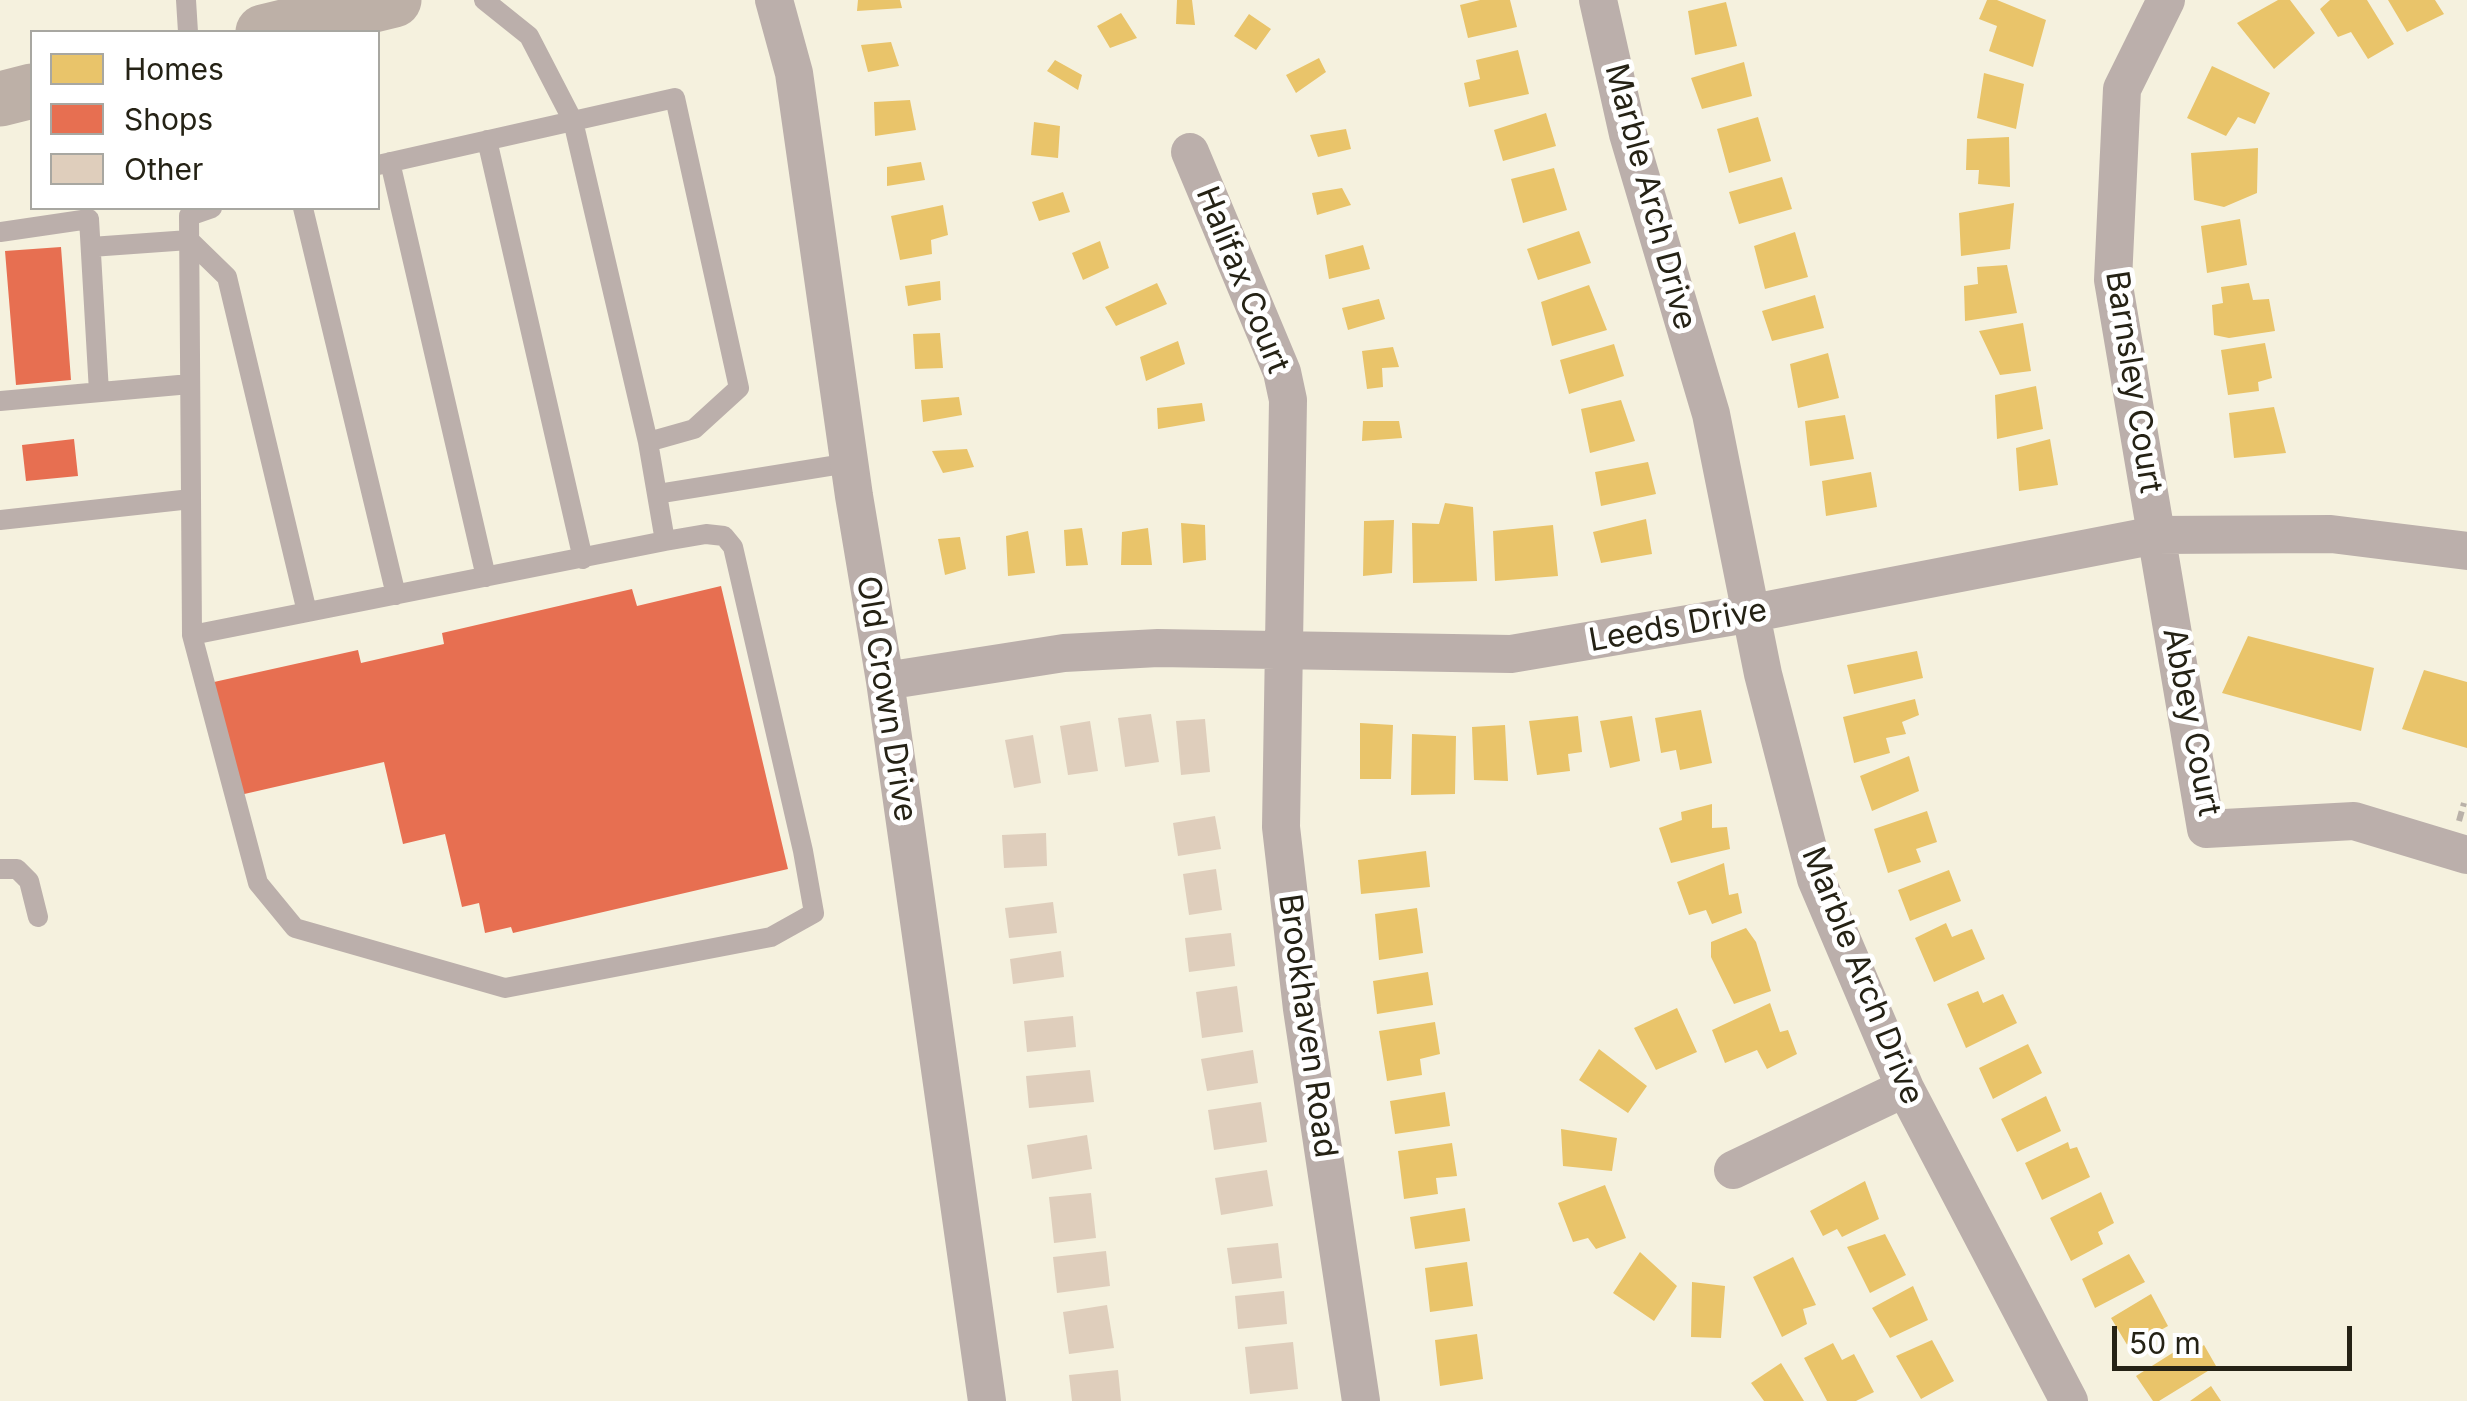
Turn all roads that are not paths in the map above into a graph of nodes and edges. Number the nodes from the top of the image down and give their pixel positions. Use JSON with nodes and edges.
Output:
{"nodes":[{"id":1,"x":186,"y":0,"type":"edge"},
{"id":2,"x":394,"y":0,"type":"edge"},
{"id":3,"x":484,"y":0,"type":"edge"},
{"id":4,"x":774,"y":0,"type":"edge"},
{"id":5,"x":1598,"y":0,"type":"edge"},
{"id":6,"x":2166,"y":0,"type":"edge"},
{"id":7,"x":188,"y":30,"type":"edge"},
{"id":8,"x":271,"y":30,"type":"edge"},
{"id":9,"x":30,"y":92,"type":"edge"},
{"id":10,"x":0,"y":100,"type":"edge"},
{"id":11,"x":573,"y":121,"type":"junction"},
{"id":12,"x":486,"y":140,"type":"junction"},
{"id":13,"x":1190,"y":152,"type":"dead end"},
{"id":14,"x":384,"y":164,"type":"edge"},
{"id":15,"x":187,"y":210,"type":"edge"},
{"id":16,"x":304,"y":210,"type":"edge"},
{"id":17,"x":0,"y":232,"type":"edge"},
{"id":18,"x":189,"y":240,"type":"junction"},
{"id":19,"x":91,"y":246,"type":"junction"},
{"id":20,"x":190,"y":384,"type":"junction"},
{"id":21,"x":99,"y":392,"type":"junction"},
{"id":22,"x":0,"y":401,"type":"edge"},
{"id":23,"x":648,"y":442,"type":"junction"},
{"id":24,"x":849,"y":463,"type":"junction"},
{"id":25,"x":657,"y":494,"type":"junction"},
{"id":26,"x":191,"y":499,"type":"junction"},
{"id":27,"x":0,"y":520,"type":"edge"},
{"id":28,"x":2156,"y":535,"type":"junction"},
{"id":29,"x":665,"y":542,"type":"junction"},
{"id":30,"x":2467,"y":551,"type":"edge"},
{"id":31,"x":583,"y":559,"type":"junction"},
{"id":32,"x":486,"y":578,"type":"junction"},
{"id":33,"x":396,"y":595,"type":"junction"},
{"id":34,"x":308,"y":612,"type":"junction"},
{"id":35,"x":1753,"y":613,"type":"junction"},
{"id":36,"x":192,"y":635,"type":"junction"},
{"id":37,"x":1284,"y":650,"type":"junction"},
{"id":38,"x":885,"y":681,"type":"junction"},
{"id":39,"x":2467,"y":856,"type":"edge"},
{"id":40,"x":0,"y":869,"type":"edge"},
{"id":41,"x":38,"y":916,"type":"dead end"},
{"id":42,"x":1905,"y":1088,"type":"junction"},
{"id":43,"x":1733,"y":1170,"type":"dead end"},
{"id":44,"x":2056,"y":1396,"type":"edge"},
{"id":45,"x":987,"y":1401,"type":"edge"},
{"id":46,"x":1361,"y":1401,"type":"edge"}],
"edges":[{"from":1,"to":7,"type":"lane"},
{"from":2,"to":8,"type":"main road"},
{"from":3,"to":11,"type":"lane"},
{"from":4,"to":24,"type":"street","name":"Old Crown Drive"},
{"from":5,"to":35,"type":"street","name":"Marble Arch Drive"},
{"from":6,"to":28,"type":"street","name":"Barnsley Court"},
{"from":9,"to":10,"type":"main road"},
{"from":11,"to":12,"type":"lane"},
{"from":11,"to":23,"type":"lane"},
{"from":11,"to":23,"type":"lane"},
{"from":12,"to":14,"type":"lane"},
{"from":12,"to":31,"type":"lane"},
{"from":13,"to":37,"type":"street","name":"Halifax Court"},
{"from":14,"to":32,"type":"lane"},
{"from":15,"to":18,"type":"lane"},
{"from":16,"to":33,"type":"lane"},
{"from":17,"to":19,"type":"lane"},
{"from":18,"to":19,"type":"lane"},
{"from":18,"to":20,"type":"lane"},
{"from":18,"to":34,"type":"lane"},
{"from":19,"to":21,"type":"lane"},
{"from":20,"to":21,"type":"lane"},
{"from":20,"to":26,"type":"lane"},
{"from":21,"to":22,"type":"lane"},
{"from":23,"to":25,"type":"lane"},
{"from":24,"to":25,"type":"lane"},
{"from":24,"to":38,"type":"street","name":"Old Crown Drive"},
{"from":25,"to":29,"type":"lane"},
{"from":26,"to":27,"type":"lane"},
{"from":26,"to":36,"type":"lane"},
{"from":28,"to":30,"type":"street","name":"Leeds Drive"},
{"from":28,"to":35,"type":"street","name":"Leeds Drive"},
{"from":28,"to":39,"type":"street","name":"Abbey Court"},
{"from":29,"to":31,"type":"lane"},
{"from":29,"to":36,"type":"lane"},
{"from":31,"to":32,"type":"lane"},
{"from":32,"to":33,"type":"lane"},
{"from":33,"to":34,"type":"lane"},
{"from":34,"to":36,"type":"lane"},
{"from":35,"to":37,"type":"street","name":"Leeds Drive"},
{"from":35,"to":42,"type":"street","name":"Marble Arch Drive"},
{"from":37,"to":38,"type":"street","name":"Leeds Drive"},
{"from":37,"to":46,"type":"street","name":"Brookhaven Road"},
{"from":38,"to":45,"type":"street","name":"Old Crown Drive"},
{"from":40,"to":41,"type":"lane"},
{"from":42,"to":43,"type":"street"},
{"from":42,"to":44,"type":"street","name":"Marble Arch Drive"}]}
